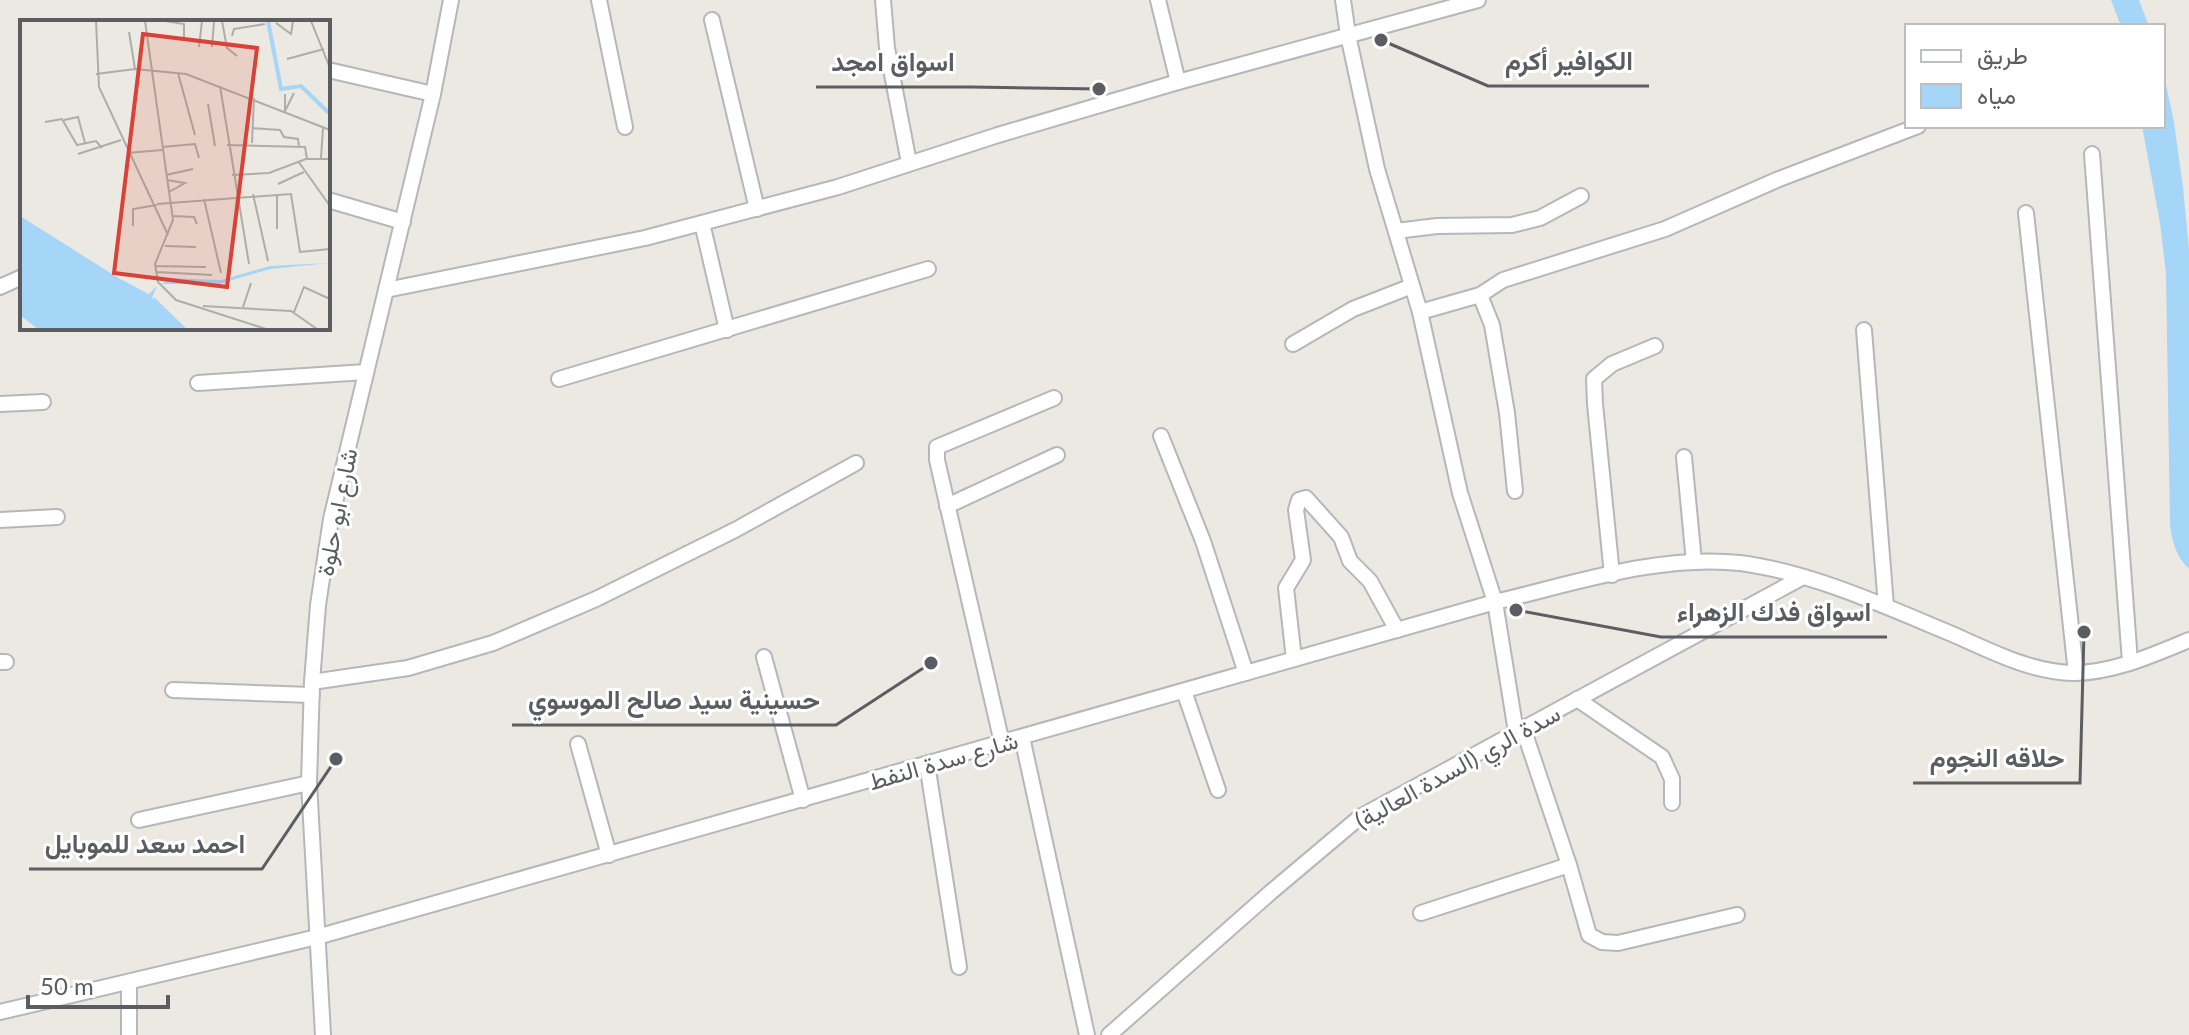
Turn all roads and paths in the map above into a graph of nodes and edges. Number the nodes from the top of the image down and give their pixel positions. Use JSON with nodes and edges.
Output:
{"nodes":[{"id":1,"x":451,"y":0,"type":"edge"},
{"id":2,"x":599,"y":0,"type":"edge"},
{"id":3,"x":883,"y":0,"type":"edge"},
{"id":4,"x":1158,"y":0,"type":"edge"},
{"id":5,"x":1343,"y":0,"type":"edge"},
{"id":6,"x":1478,"y":0,"type":"edge"},
{"id":7,"x":712,"y":20,"type":"dead end"},
{"id":8,"x":1348,"y":35,"type":"junction"},
{"id":9,"x":330,"y":70,"type":"edge"},
{"id":10,"x":1178,"y":82,"type":"junction"},
{"id":11,"x":433,"y":94,"type":"junction"},
{"id":12,"x":625,"y":127,"type":"dead end"},
{"id":13,"x":1913,"y":128,"type":"edge"},
{"id":14,"x":2092,"y":154,"type":"dead end"},
{"id":15,"x":909,"y":163,"type":"junction"},
{"id":16,"x":1581,"y":196,"type":"dead end"},
{"id":17,"x":330,"y":201,"type":"edge"},
{"id":18,"x":757,"y":209,"type":"junction"},
{"id":19,"x":2026,"y":213,"type":"dead end"},
{"id":20,"x":403,"y":222,"type":"junction"},
{"id":21,"x":702,"y":223,"type":"junction"},
{"id":22,"x":1396,"y":231,"type":"junction"},
{"id":23,"x":928,"y":269,"type":"dead end"},
{"id":24,"x":20,"y":278,"type":"edge"},
{"id":25,"x":1412,"y":286,"type":"junction"},
{"id":26,"x":0,"y":287,"type":"edge"},
{"id":27,"x":386,"y":290,"type":"junction"},
{"id":28,"x":1480,"y":295,"type":"junction"},
{"id":29,"x":1420,"y":312,"type":"junction"},
{"id":30,"x":727,"y":330,"type":"junction"},
{"id":31,"x":1864,"y":330,"type":"dead end"},
{"id":32,"x":1293,"y":344,"type":"dead end"},
{"id":33,"x":1655,"y":346,"type":"dead end"},
{"id":34,"x":366,"y":372,"type":"junction"},
{"id":35,"x":559,"y":379,"type":"dead end"},
{"id":36,"x":198,"y":383,"type":"dead end"},
{"id":37,"x":1054,"y":398,"type":"dead end"},
{"id":38,"x":43,"y":402,"type":"dead end"},
{"id":39,"x":0,"y":404,"type":"edge"},
{"id":40,"x":1161,"y":436,"type":"dead end"},
{"id":41,"x":1057,"y":455,"type":"dead end"},
{"id":42,"x":1684,"y":457,"type":"dead end"},
{"id":43,"x":856,"y":463,"type":"dead end"},
{"id":44,"x":1515,"y":491,"type":"dead end"},
{"id":45,"x":947,"y":506,"type":"junction"},
{"id":46,"x":57,"y":517,"type":"dead end"},
{"id":47,"x":0,"y":520,"type":"edge"},
{"id":48,"x":1694,"y":562,"type":"junction"},
{"id":49,"x":1612,"y":575,"type":"junction"},
{"id":50,"x":1803,"y":577,"type":"junction"},
{"id":51,"x":1495,"y":602,"type":"junction"},
{"id":52,"x":1886,"y":606,"type":"junction"},
{"id":53,"x":1397,"y":630,"type":"junction"},
{"id":54,"x":2189,"y":640,"type":"edge"},
{"id":55,"x":764,"y":657,"type":"dead end"},
{"id":56,"x":1294,"y":659,"type":"junction"},
{"id":57,"x":2130,"y":662,"type":"junction"},
{"id":58,"x":1246,"y":673,"type":"junction"},
{"id":59,"x":2076,"y":673,"type":"junction"},
{"id":60,"x":312,"y":689,"type":"junction"},
{"id":61,"x":173,"y":690,"type":"dead end"},
{"id":62,"x":1184,"y":691,"type":"junction"},
{"id":63,"x":1577,"y":699,"type":"junction"},
{"id":64,"x":1520,"y":730,"type":"junction"},
{"id":65,"x":1022,"y":737,"type":"junction"},
{"id":66,"x":1002,"y":743,"type":"junction"},
{"id":67,"x":578,"y":744,"type":"dead end"},
{"id":68,"x":927,"y":764,"type":"junction"},
{"id":69,"x":309,"y":783,"type":"junction"},
{"id":70,"x":1218,"y":790,"type":"dead end"},
{"id":71,"x":803,"y":800,"type":"junction"},
{"id":72,"x":1672,"y":803,"type":"dead end"},
{"id":73,"x":139,"y":820,"type":"dead end"},
{"id":74,"x":609,"y":855,"type":"junction"},
{"id":75,"x":1569,"y":865,"type":"junction"},
{"id":76,"x":1421,"y":913,"type":"dead end"},
{"id":77,"x":1737,"y":915,"type":"dead end"},
{"id":78,"x":317,"y":937,"type":"junction"},
{"id":79,"x":959,"y":967,"type":"dead end"},
{"id":80,"x":129,"y":982,"type":"junction"},
{"id":81,"x":0,"y":1012,"type":"edge"},
{"id":82,"x":129,"y":1035,"type":"edge"},
{"id":83,"x":323,"y":1035,"type":"edge"},
{"id":84,"x":1087,"y":1035,"type":"edge"},
{"id":85,"x":1109,"y":1035,"type":"edge"}],
"edges":[{"from":1,"to":11,"type":"street","name":"شارع ابو حلوة"},
{"from":2,"to":12,"type":"street"},
{"from":3,"to":15,"type":"street"},
{"from":4,"to":10,"type":"street"},
{"from":5,"to":8,"type":"street"},
{"from":6,"to":8,"type":"street"},
{"from":7,"to":18,"type":"street"},
{"from":8,"to":10,"type":"street"},
{"from":8,"to":22,"type":"street"},
{"from":9,"to":11,"type":"street"},
{"from":10,"to":15,"type":"street"},
{"from":11,"to":20,"type":"street","name":"شارع ابو حلوة"},
{"from":13,"to":28,"type":"street"},
{"from":14,"to":57,"type":"street"},
{"from":15,"to":18,"type":"street"},
{"from":16,"to":22,"type":"street"},
{"from":17,"to":20,"type":"street"},
{"from":18,"to":21,"type":"street"},
{"from":19,"to":59,"type":"street"},
{"from":20,"to":27,"type":"street","name":"شارع ابو حلوة"},
{"from":21,"to":27,"type":"street"},
{"from":21,"to":30,"type":"street"},
{"from":22,"to":25,"type":"street"},
{"from":23,"to":30,"type":"street"},
{"from":24,"to":26,"type":"street"},
{"from":25,"to":29,"type":"street"},
{"from":25,"to":32,"type":"street"},
{"from":27,"to":34,"type":"street","name":"شارع ابو حلوة"},
{"from":28,"to":29,"type":"street"},
{"from":28,"to":44,"type":"street"},
{"from":29,"to":51,"type":"street"},
{"from":30,"to":35,"type":"street"},
{"from":31,"to":52,"type":"street"},
{"from":33,"to":49,"type":"street"},
{"from":34,"to":36,"type":"street"},
{"from":34,"to":60,"type":"street","name":"شارع ابو حلوة"},
{"from":37,"to":45,"type":"street"},
{"from":38,"to":39,"type":"street"},
{"from":40,"to":58,"type":"street"},
{"from":41,"to":45,"type":"street"},
{"from":42,"to":48,"type":"street"},
{"from":43,"to":60,"type":"street"},
{"from":45,"to":66,"type":"street"},
{"from":46,"to":47,"type":"street"},
{"from":48,"to":49,"type":"street","name":"شارع سدة النفط"},
{"from":48,"to":50,"type":"street","name":"شارع سدة النفط"},
{"from":49,"to":51,"type":"street","name":"شارع سدة النفط"},
{"from":50,"to":52,"type":"street","name":"شارع سدة النفط"},
{"from":50,"to":63,"type":"street","name":"سدة الري (السدة العالية)"},
{"from":51,"to":53,"type":"street","name":"شارع سدة النفط"},
{"from":51,"to":64,"type":"street"},
{"from":52,"to":59,"type":"street","name":"شارع سدة النفط"},
{"from":53,"to":56,"type":"street","name":"شارع سدة النفط"},
{"from":53,"to":56,"type":"street"},
{"from":54,"to":57,"type":"street","name":"شارع سدة النفط"},
{"from":55,"to":71,"type":"street"},
{"from":56,"to":58,"type":"street","name":"شارع سدة النفط"},
{"from":57,"to":59,"type":"street","name":"شارع سدة النفط"},
{"from":58,"to":62,"type":"street","name":"شارع سدة النفط"},
{"from":60,"to":61,"type":"street"},
{"from":60,"to":69,"type":"street","name":"شارع ابو حلوة"},
{"from":62,"to":65,"type":"street","name":"شارع سدة النفط"},
{"from":62,"to":70,"type":"street"},
{"from":63,"to":64,"type":"street","name":"سدة الري (السدة العالية)"},
{"from":63,"to":72,"type":"street"},
{"from":64,"to":75,"type":"street"},
{"from":64,"to":85,"type":"street","name":"سدة الري (السدة العالية)"},
{"from":65,"to":66,"type":"street","name":"شارع سدة النفط"},
{"from":65,"to":84,"type":"street"},
{"from":66,"to":68,"type":"street","name":"شارع سدة النفط"},
{"from":67,"to":74,"type":"street"},
{"from":68,"to":71,"type":"street","name":"شارع سدة النفط"},
{"from":68,"to":79,"type":"street"},
{"from":69,"to":73,"type":"street"},
{"from":69,"to":78,"type":"street","name":"شارع ابو حلوة"},
{"from":71,"to":74,"type":"street","name":"شارع سدة النفط"},
{"from":74,"to":78,"type":"street","name":"شارع سدة النفط"},
{"from":75,"to":76,"type":"street"},
{"from":75,"to":77,"type":"street"},
{"from":78,"to":80,"type":"street","name":"شارع سدة النفط"},
{"from":78,"to":83,"type":"street","name":"شارع ابو حلوة"},
{"from":80,"to":81,"type":"street","name":"شارع سدة النفط"},
{"from":80,"to":82,"type":"street"}]}
